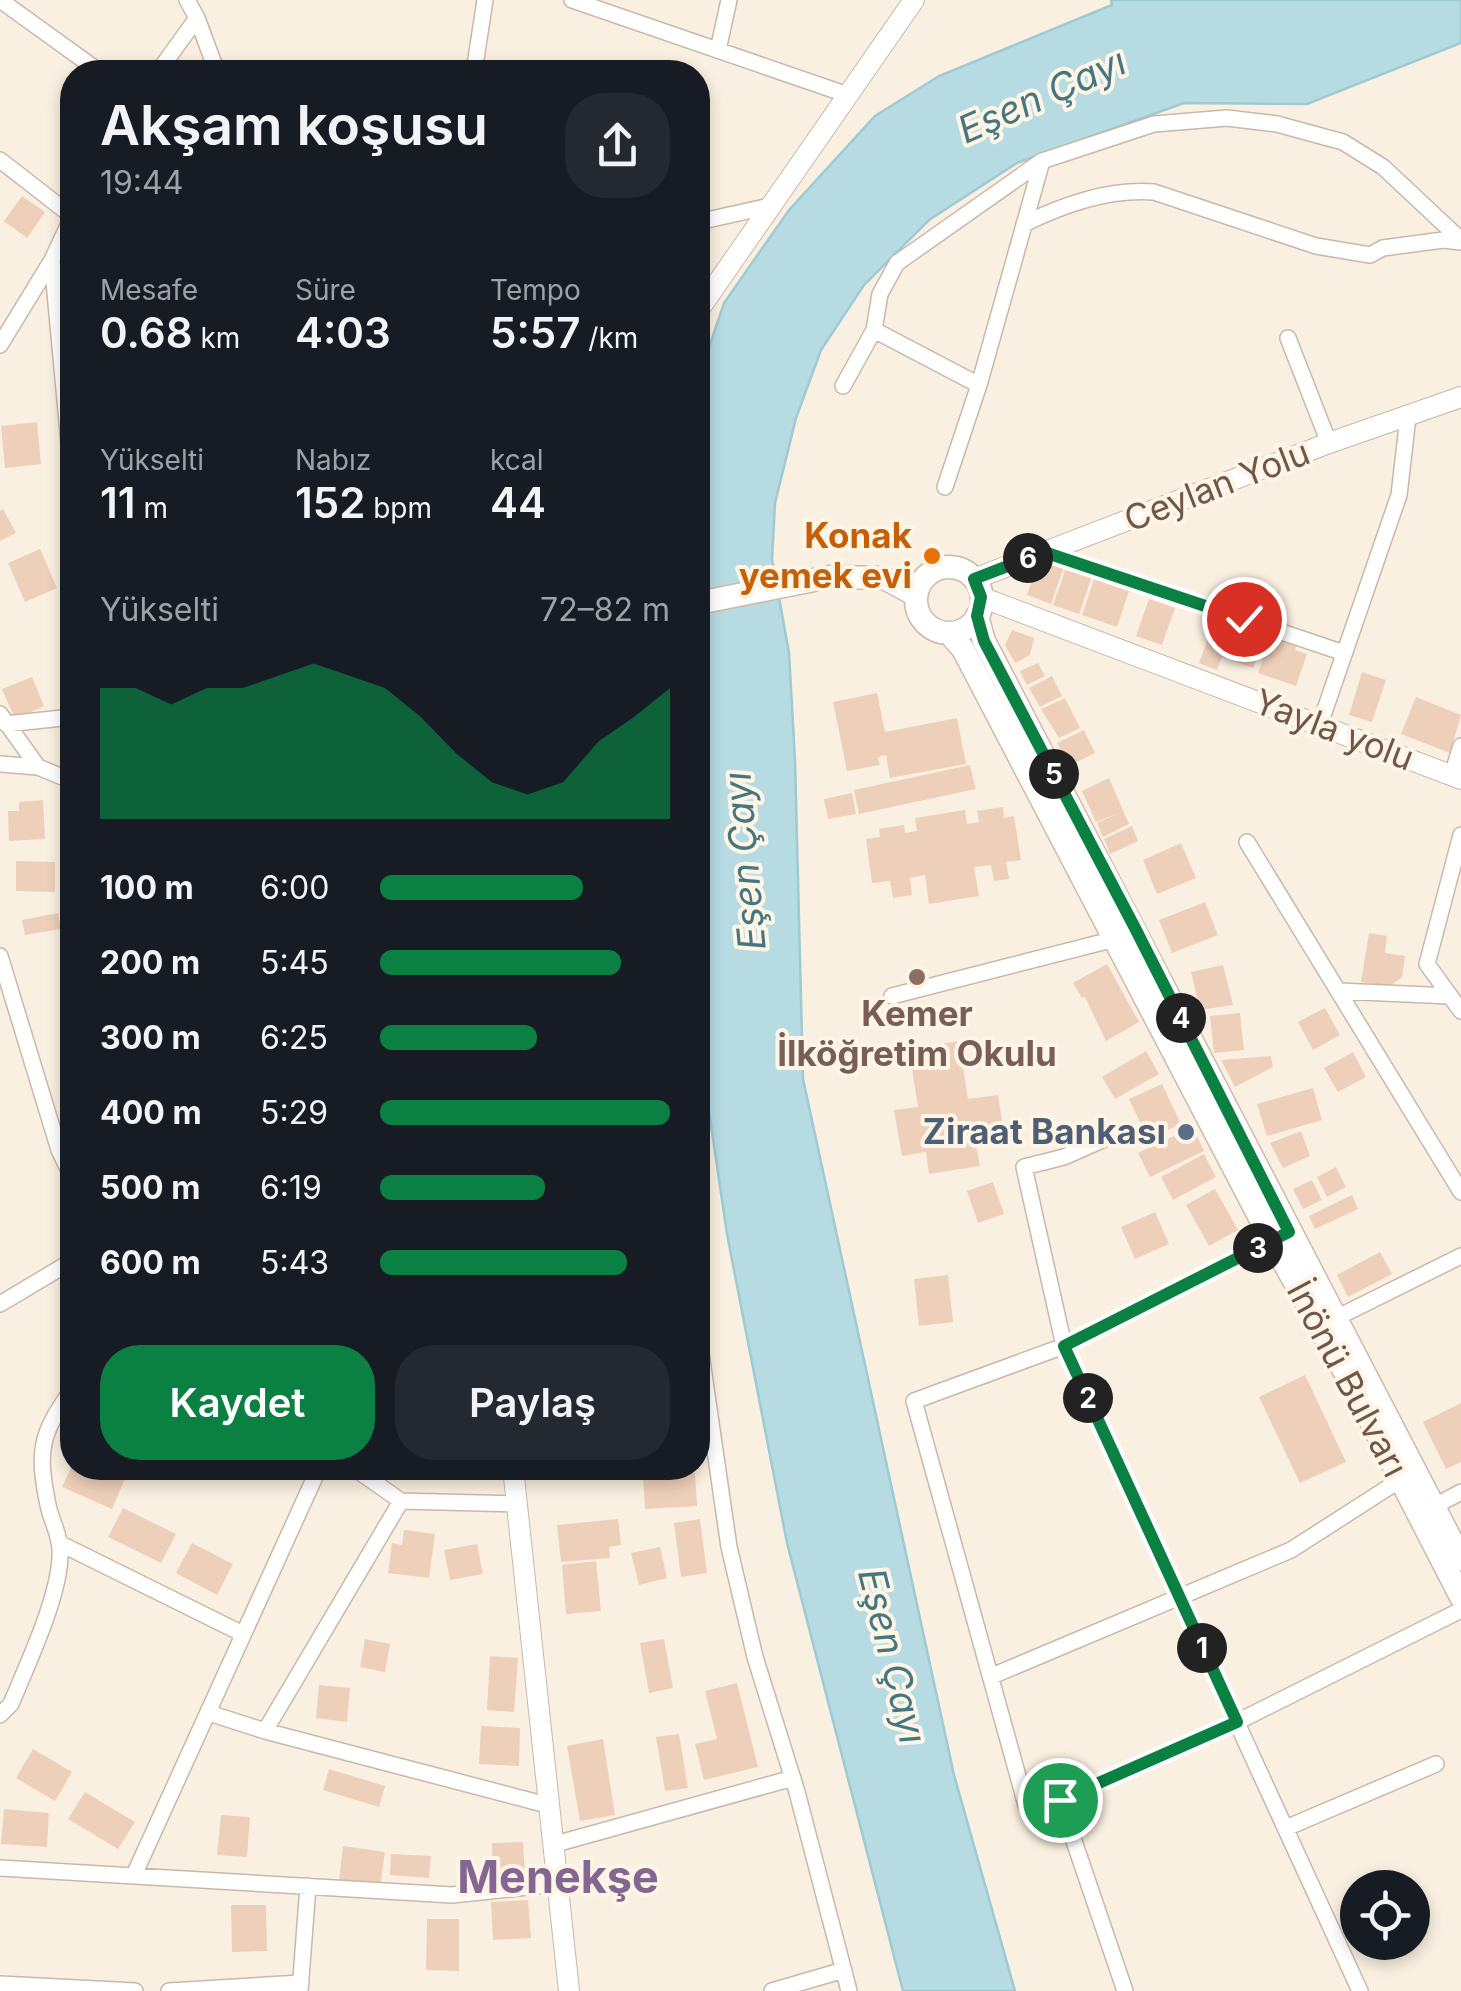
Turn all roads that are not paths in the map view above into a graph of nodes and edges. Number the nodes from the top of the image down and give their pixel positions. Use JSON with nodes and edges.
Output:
{"nodes":[{"id":1,"x":0,"y":0,"type":"edge"},
{"id":2,"x":187,"y":0,"type":"edge"},
{"id":3,"x":485,"y":0,"type":"edge"},
{"id":4,"x":572,"y":0,"type":"edge"},
{"id":5,"x":729,"y":0,"type":"edge"},
{"id":6,"x":914,"y":0,"type":"edge"},
{"id":7,"x":606,"y":6,"type":"edge"},
{"id":8,"x":197,"y":18,"type":"junction"},
{"id":9,"x":718,"y":50,"type":"junction"},
{"id":10,"x":83,"y":60,"type":"edge"},
{"id":11,"x":167,"y":60,"type":"edge"},
{"id":12,"x":213,"y":60,"type":"edge"},
{"id":13,"x":476,"y":60,"type":"edge"},
{"id":14,"x":848,"y":95,"type":"junction"},
{"id":15,"x":0,"y":160,"type":"edge"},
{"id":16,"x":1042,"y":161,"type":"junction"},
{"id":17,"x":770,"y":206,"type":"junction"},
{"id":18,"x":60,"y":207,"type":"edge"},
{"id":19,"x":710,"y":219,"type":"edge"},
{"id":20,"x":1024,"y":224,"type":"junction"},
{"id":21,"x":1461,"y":241,"type":"edge"},
{"id":22,"x":60,"y":242,"type":"edge"},
{"id":23,"x":52,"y":260,"type":"junction"},
{"id":24,"x":710,"y":280,"type":"edge"},
{"id":25,"x":874,"y":330,"type":"junction"},
{"id":26,"x":3,"y":335,"type":"edge"},
{"id":27,"x":1288,"y":338,"type":"dead end"},
{"id":28,"x":60,"y":346,"type":"edge"},
{"id":29,"x":979,"y":385,"type":"junction"},
{"id":30,"x":843,"y":386,"type":"dead end"},
{"id":31,"x":1461,"y":396,"type":"edge"},
{"id":32,"x":1408,"y":417,"type":"junction"},
{"id":33,"x":1329,"y":442,"type":"junction"},
{"id":34,"x":946,"y":487,"type":"dead end"},
{"id":35,"x":1044,"y":552,"type":"junction"},
{"id":36,"x":916,"y":594,"type":"junction"},
{"id":37,"x":977,"y":598,"type":"junction"},
{"id":38,"x":710,"y":601,"type":"edge"},
{"id":39,"x":949,"y":633,"type":"junction"},
{"id":40,"x":1344,"y":653,"type":"junction"},
{"id":41,"x":60,"y":717,"type":"edge"},
{"id":42,"x":3,"y":719,"type":"edge"},
{"id":43,"x":1320,"y":724,"type":"junction"},
{"id":44,"x":1461,"y":746,"type":"edge"},
{"id":45,"x":0,"y":764,"type":"edge"},
{"id":46,"x":38,"y":766,"type":"junction"},
{"id":47,"x":60,"y":776,"type":"edge"},
{"id":48,"x":1456,"y":778,"type":"edge"},
{"id":49,"x":1461,"y":835,"type":"edge"},
{"id":50,"x":1246,"y":842,"type":"dead end"},
{"id":51,"x":1125,"y":933,"type":"junction"},
{"id":52,"x":0,"y":956,"type":"edge"},
{"id":53,"x":1339,"y":991,"type":"junction"},
{"id":54,"x":892,"y":996,"type":"dead end"},
{"id":55,"x":1450,"y":996,"type":"junction"},
{"id":56,"x":1461,"y":1011,"type":"edge"},
{"id":57,"x":1109,"y":1137,"type":"dead end"},
{"id":58,"x":60,"y":1152,"type":"edge"},
{"id":59,"x":1461,"y":1192,"type":"edge"},
{"id":60,"x":1281,"y":1237,"type":"junction"},
{"id":61,"x":1461,"y":1256,"type":"edge"},
{"id":62,"x":60,"y":1267,"type":"edge"},
{"id":63,"x":0,"y":1304,"type":"edge"},
{"id":64,"x":1338,"y":1317,"type":"junction"},
{"id":65,"x":1064,"y":1346,"type":"junction"},
{"id":66,"x":60,"y":1407,"type":"edge"},
{"id":67,"x":710,"y":1416,"type":"edge"},
{"id":68,"x":314,"y":1480,"type":"edge"},
{"id":69,"x":371,"y":1480,"type":"edge"},
{"id":70,"x":514,"y":1480,"type":"edge"},
{"id":71,"x":1400,"y":1480,"type":"junction"},
{"id":72,"x":1461,"y":1492,"type":"edge"},
{"id":73,"x":401,"y":1501,"type":"junction"},
{"id":74,"x":517,"y":1504,"type":"junction"},
{"id":75,"x":1427,"y":1510,"type":"junction"},
{"id":76,"x":59,"y":1543,"type":"junction"},
{"id":77,"x":1461,"y":1559,"type":"edge"},
{"id":78,"x":1178,"y":1597,"type":"junction"},
{"id":79,"x":1461,"y":1598,"type":"edge"},
{"id":80,"x":1461,"y":1610,"type":"edge"},
{"id":81,"x":243,"y":1634,"type":"junction"},
{"id":82,"x":992,"y":1676,"type":"junction"},
{"id":83,"x":209,"y":1714,"type":"junction"},
{"id":84,"x":0,"y":1715,"type":"edge"},
{"id":85,"x":1237,"y":1722,"type":"junction"},
{"id":86,"x":265,"y":1732,"type":"junction"},
{"id":87,"x":1436,"y":1764,"type":"dead end"},
{"id":88,"x":793,"y":1778,"type":"junction"},
{"id":89,"x":1060,"y":1800,"type":"junction"},
{"id":90,"x":548,"y":1805,"type":"junction"},
{"id":91,"x":1286,"y":1828,"type":"junction"},
{"id":92,"x":552,"y":1845,"type":"junction"},
{"id":93,"x":0,"y":1868,"type":"edge"},
{"id":94,"x":134,"y":1874,"type":"junction"},
{"id":95,"x":556,"y":1884,"type":"junction"},
{"id":96,"x":308,"y":1886,"type":"junction"},
{"id":97,"x":844,"y":1970,"type":"junction"},
{"id":98,"x":0,"y":1984,"type":"edge"},
{"id":99,"x":300,"y":1987,"type":"edge"},
{"id":100,"x":135,"y":1991,"type":"edge"},
{"id":101,"x":169,"y":1991,"type":"edge"},
{"id":102,"x":569,"y":1991,"type":"edge"},
{"id":103,"x":772,"y":1991,"type":"edge"},
{"id":104,"x":850,"y":1991,"type":"edge"},
{"id":105,"x":1125,"y":1991,"type":"edge"},
{"id":106,"x":1360,"y":1991,"type":"edge"}],
"edges":[{"from":1,"to":10,"type":"street"},
{"from":2,"to":8,"type":"street"},
{"from":3,"to":13,"type":"street"},
{"from":4,"to":7,"type":"street"},
{"from":5,"to":9,"type":"street"},
{"from":6,"to":14,"type":"street"},
{"from":7,"to":9,"type":"street"},
{"from":8,"to":11,"type":"street"},
{"from":8,"to":12,"type":"street"},
{"from":9,"to":14,"type":"street"},
{"from":14,"to":17,"type":"street"},
{"from":15,"to":18,"type":"street"},
{"from":16,"to":20,"type":"street"},
{"from":16,"to":21,"type":"street"},
{"from":16,"to":25,"type":"street"},
{"from":17,"to":19,"type":"street"},
{"from":17,"to":24,"type":"street"},
{"from":20,"to":21,"type":"street"},
{"from":20,"to":29,"type":"street"},
{"from":22,"to":23,"type":"street"},
{"from":23,"to":26,"type":"street"},
{"from":23,"to":28,"type":"street"},
{"from":25,"to":29,"type":"street"},
{"from":25,"to":30,"type":"street"},
{"from":27,"to":33,"type":"street"},
{"from":29,"to":34,"type":"street"},
{"from":31,"to":32,"type":"street","name":"Ceylan Yolu"},
{"from":32,"to":33,"type":"street","name":"Ceylan Yolu"},
{"from":32,"to":40,"type":"street"},
{"from":33,"to":35,"type":"street","name":"Ceylan Yolu"},
{"from":35,"to":37,"type":"street","name":"Ceylan Yolu"},
{"from":35,"to":40,"type":"street"},
{"from":36,"to":37,"type":"main road"},
{"from":36,"to":38,"type":"main road"},
{"from":36,"to":39,"type":"main road"},
{"from":37,"to":39,"type":"main road"},
{"from":37,"to":43,"type":"street","name":"Yayla yolu"},
{"from":37,"to":51,"type":"main road","name":"İnönü Bulvarı"},
{"from":39,"to":51,"type":"main road","name":"İnönü Bulvarı"},
{"from":40,"to":43,"type":"street"},
{"from":41,"to":42,"type":"street"},
{"from":42,"to":46,"type":"street"},
{"from":43,"to":48,"type":"street","name":"Yayla yolu"},
{"from":44,"to":48,"type":"street"},
{"from":45,"to":46,"type":"street"},
{"from":46,"to":47,"type":"street"},
{"from":49,"to":55,"type":"street"},
{"from":50,"to":53,"type":"street"},
{"from":51,"to":54,"type":"street"},
{"from":51,"to":60,"type":"main road","name":"İnönü Bulvarı"},
{"from":52,"to":58,"type":"street"},
{"from":53,"to":55,"type":"street"},
{"from":53,"to":59,"type":"street"},
{"from":55,"to":56,"type":"street"},
{"from":57,"to":65,"type":"street"},
{"from":60,"to":64,"type":"main road","name":"İnönü Bulvarı"},
{"from":60,"to":65,"type":"street"},
{"from":60,"to":71,"type":"main road","name":"İnönü Bulvarı"},
{"from":61,"to":64,"type":"street"},
{"from":62,"to":63,"type":"street"},
{"from":64,"to":75,"type":"main road","name":"İnönü Bulvarı"},
{"from":65,"to":78,"type":"street"},
{"from":65,"to":82,"type":"street"},
{"from":66,"to":76,"type":"street"},
{"from":67,"to":88,"type":"street"},
{"from":68,"to":81,"type":"street"},
{"from":69,"to":73,"type":"street"},
{"from":70,"to":74,"type":"street"},
{"from":71,"to":75,"type":"main road","name":"İnönü Bulvarı"},
{"from":71,"to":78,"type":"street"},
{"from":72,"to":75,"type":"street"},
{"from":73,"to":74,"type":"street"},
{"from":73,"to":86,"type":"street"},
{"from":74,"to":90,"type":"street"},
{"from":75,"to":77,"type":"main road","name":"İnönü Bulvarı"},
{"from":75,"to":79,"type":"main road","name":"İnönü Bulvarı"},
{"from":76,"to":81,"type":"street"},
{"from":76,"to":84,"type":"street"},
{"from":78,"to":82,"type":"street"},
{"from":78,"to":85,"type":"street"},
{"from":80,"to":85,"type":"street"},
{"from":81,"to":83,"type":"street"},
{"from":82,"to":89,"type":"street"},
{"from":83,"to":86,"type":"street"},
{"from":83,"to":94,"type":"street"},
{"from":85,"to":89,"type":"street"},
{"from":85,"to":91,"type":"street"},
{"from":86,"to":90,"type":"street"},
{"from":87,"to":91,"type":"street"},
{"from":88,"to":92,"type":"street"},
{"from":88,"to":97,"type":"street"},
{"from":89,"to":105,"type":"street"},
{"from":90,"to":92,"type":"street"},
{"from":91,"to":106,"type":"street"},
{"from":92,"to":95,"type":"street"},
{"from":93,"to":94,"type":"street"},
{"from":94,"to":96,"type":"street"},
{"from":95,"to":96,"type":"street"},
{"from":95,"to":102,"type":"street"},
{"from":96,"to":99,"type":"street"},
{"from":97,"to":103,"type":"street"},
{"from":97,"to":104,"type":"street"},
{"from":98,"to":100,"type":"street"},
{"from":99,"to":101,"type":"street"}]}
